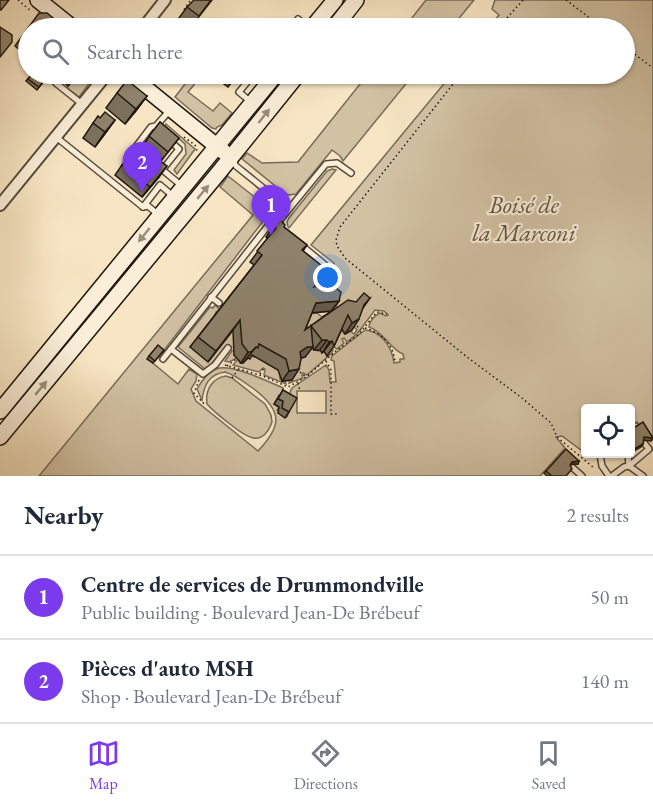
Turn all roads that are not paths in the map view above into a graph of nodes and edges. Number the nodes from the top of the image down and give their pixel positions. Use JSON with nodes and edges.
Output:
{"nodes":[{"id":1,"x":165,"y":0,"type":"edge"},
{"id":2,"x":335,"y":0,"type":"edge"},
{"id":3,"x":356,"y":0,"type":"edge"},
{"id":4,"x":34,"y":5,"type":"edge"},
{"id":5,"x":56,"y":18,"type":"edge"},
{"id":6,"x":151,"y":18,"type":"edge"},
{"id":7,"x":319,"y":18,"type":"edge"},
{"id":8,"x":342,"y":18,"type":"edge"},
{"id":9,"x":57,"y":84,"type":"edge"},
{"id":10,"x":99,"y":84,"type":"edge"},
{"id":11,"x":140,"y":84,"type":"edge"},
{"id":12,"x":246,"y":84,"type":"edge"},
{"id":13,"x":268,"y":84,"type":"edge"},
{"id":14,"x":290,"y":84,"type":"edge"},
{"id":15,"x":252,"y":103,"type":"junction"},
{"id":16,"x":82,"y":104,"type":"junction"},
{"id":17,"x":171,"y":109,"type":"junction"},
{"id":18,"x":56,"y":137,"type":"junction"},
{"id":19,"x":167,"y":138,"type":"edge"},
{"id":20,"x":217,"y":146,"type":"junction"},
{"id":21,"x":144,"y":155,"type":"edge"},
{"id":22,"x":231,"y":158,"type":"junction"},
{"id":23,"x":153,"y":163,"type":"edge"},
{"id":24,"x":162,"y":170,"type":"junction"},
{"id":25,"x":351,"y":173,"type":"dead end"},
{"id":26,"x":179,"y":192,"type":"junction"},
{"id":27,"x":0,"y":205,"type":"edge"},
{"id":28,"x":143,"y":207,"type":"junction"},
{"id":29,"x":288,"y":208,"type":"junction"},
{"id":30,"x":160,"y":216,"type":"junction"},
{"id":31,"x":297,"y":241,"type":"edge"},
{"id":32,"x":237,"y":265,"type":"junction"},
{"id":33,"x":244,"y":270,"type":"dead end"},
{"id":34,"x":332,"y":281,"type":"dead end"},
{"id":35,"x":212,"y":297,"type":"junction"},
{"id":36,"x":219,"y":303,"type":"dead end"},
{"id":37,"x":228,"y":348,"type":"edge"},
{"id":38,"x":171,"y":349,"type":"junction"},
{"id":39,"x":163,"y":358,"type":"edge"},
{"id":40,"x":0,"y":411,"type":"edge"},
{"id":41,"x":1,"y":433,"type":"edge"},
{"id":42,"x":645,"y":444,"type":"edge"},
{"id":43,"x":601,"y":458,"type":"edge"},
{"id":44,"x":628,"y":458,"type":"edge"},
{"id":45,"x":629,"y":466,"type":"junction"},
{"id":46,"x":573,"y":468,"type":"edge"},
{"id":47,"x":582,"y":476,"type":"edge"},
{"id":48,"x":610,"y":476,"type":"edge"},
{"id":49,"x":643,"y":476,"type":"edge"}],
"edges":[{"from":1,"to":6,"type":"street"},
{"from":2,"to":7,"type":"main road"},
{"from":3,"to":8,"type":"main road"},
{"from":4,"to":5,"type":"main road"},
{"from":9,"to":16,"type":"lane"},
{"from":10,"to":16,"type":"street"},
{"from":11,"to":17,"type":"main road"},
{"from":12,"to":15,"type":"lane"},
{"from":13,"to":15,"type":"main road"},
{"from":22,"to":14,"type":"main road","one_way":true},
{"from":15,"to":20,"type":"main road"},
{"from":16,"to":18,"type":"street"},
{"from":17,"to":20,"type":"main road"},
{"from":17,"to":21,"type":"lane"},
{"from":18,"to":27,"type":"street"},
{"from":18,"to":28,"type":"lane"},
{"from":19,"to":24,"type":"lane"},
{"from":20,"to":22,"type":"main road"},
{"from":20,"to":26,"type":"main road"},
{"from":22,"to":29,"type":"lane"},
{"from":41,"to":22,"type":"main road","one_way":true},
{"from":23,"to":24,"type":"lane"},
{"from":24,"to":26,"type":"lane"},
{"from":25,"to":29,"type":"lane"},
{"from":26,"to":28,"type":"lane"},
{"from":26,"to":30,"type":"main road"},
{"from":28,"to":30,"type":"lane"},
{"from":29,"to":32,"type":"lane"},
{"from":30,"to":40,"type":"main road","one_way":true},
{"from":31,"to":34,"type":"lane"},
{"from":32,"to":33,"type":"lane"},
{"from":32,"to":35,"type":"lane"},
{"from":35,"to":36,"type":"lane"},
{"from":35,"to":38,"type":"lane"},
{"from":37,"to":38,"type":"lane"},
{"from":38,"to":39,"type":"lane"},
{"from":42,"to":45,"type":"lane"},
{"from":43,"to":48,"type":"lane"},
{"from":44,"to":45,"type":"lane"},
{"from":45,"to":48,"type":"lane"},
{"from":45,"to":49,"type":"lane"},
{"from":46,"to":47,"type":"lane"}]}
